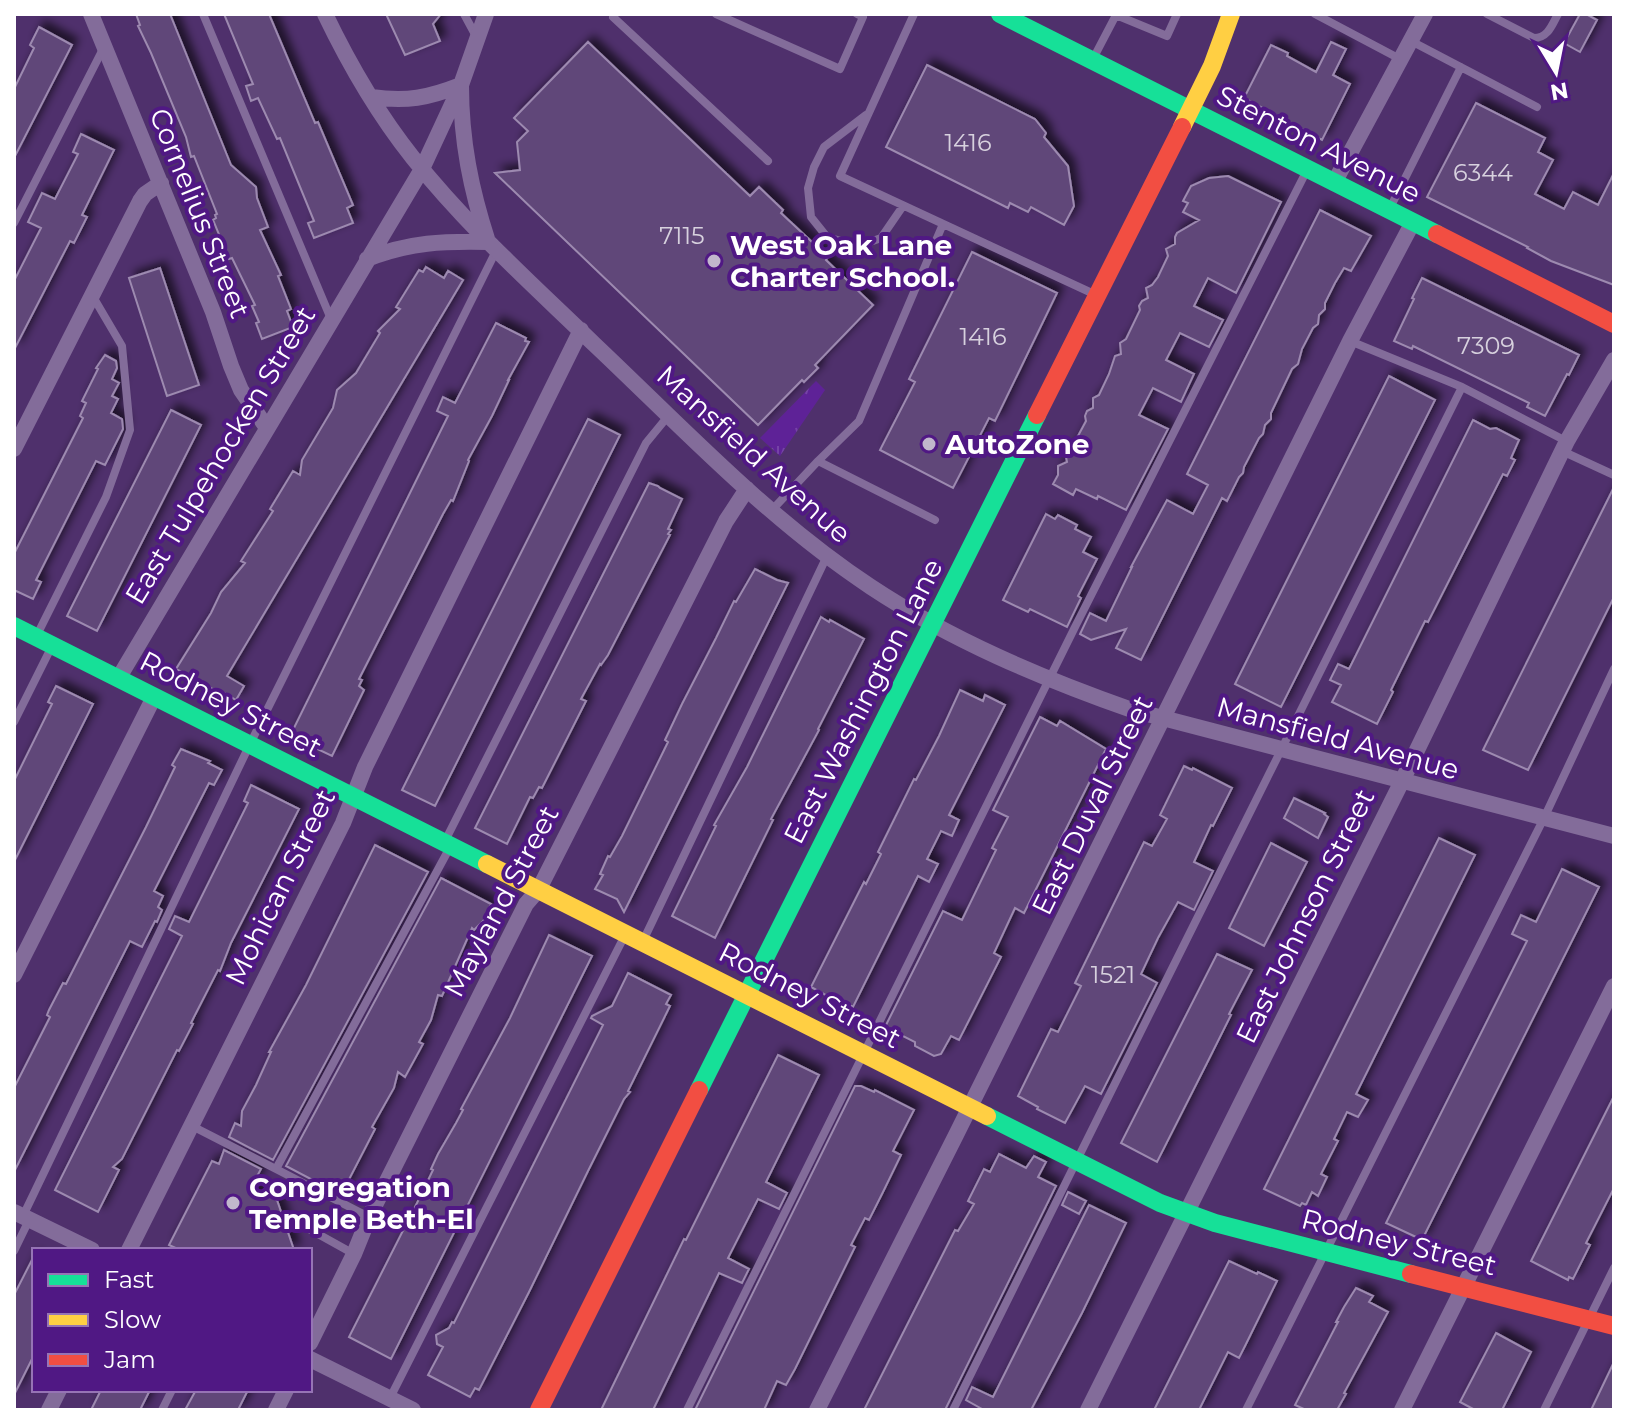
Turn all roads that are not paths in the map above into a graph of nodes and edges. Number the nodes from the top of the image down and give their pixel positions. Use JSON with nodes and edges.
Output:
{"nodes":[{"id":1,"x":91,"y":14,"type":"edge"},
{"id":2,"x":203,"y":14,"type":"edge"},
{"id":3,"x":325,"y":14,"type":"edge"},
{"id":4,"x":464,"y":14,"type":"edge"},
{"id":5,"x":486,"y":14,"type":"edge"},
{"id":6,"x":615,"y":14,"type":"edge"},
{"id":7,"x":716,"y":14,"type":"edge"},
{"id":8,"x":857,"y":14,"type":"edge"},
{"id":9,"x":914,"y":14,"type":"edge"},
{"id":10,"x":1000,"y":14,"type":"edge"},
{"id":11,"x":1177,"y":14,"type":"edge"},
{"id":12,"x":1231,"y":14,"type":"edge"},
{"id":13,"x":1315,"y":14,"type":"edge"},
{"id":14,"x":1425,"y":14,"type":"edge"},
{"id":15,"x":1487,"y":14,"type":"edge"},
{"id":16,"x":1558,"y":14,"type":"edge"},
{"id":17,"x":478,"y":39,"type":"junction"},
{"id":18,"x":1411,"y":41,"type":"junction"},
{"id":19,"x":105,"y":47,"type":"junction"},
{"id":20,"x":1401,"y":60,"type":"junction"},
{"id":21,"x":1092,"y":61,"type":"junction"},
{"id":22,"x":1461,"y":67,"type":"junction"},
{"id":23,"x":461,"y":85,"type":"junction"},
{"id":24,"x":371,"y":97,"type":"junction"},
{"id":25,"x":1537,"y":107,"type":"dead end"},
{"id":26,"x":1190,"y":110,"type":"junction"},
{"id":27,"x":869,"y":113,"type":"junction"},
{"id":28,"x":768,"y":161,"type":"dead end"},
{"id":29,"x":422,"y":169,"type":"junction"},
{"id":30,"x":1308,"y":169,"type":"junction"},
{"id":31,"x":161,"y":183,"type":"junction"},
{"id":32,"x":1334,"y":183,"type":"junction"},
{"id":33,"x":903,"y":206,"type":"junction"},
{"id":34,"x":1388,"y":210,"type":"junction"},
{"id":35,"x":1413,"y":222,"type":"junction"},
{"id":36,"x":14,"y":223,"type":"edge"},
{"id":37,"x":943,"y":224,"type":"junction"},
{"id":38,"x":492,"y":246,"type":"junction"},
{"id":39,"x":367,"y":259,"type":"junction"},
{"id":40,"x":92,"y":294,"type":"junction"},
{"id":41,"x":1097,"y":296,"type":"junction"},
{"id":42,"x":331,"y":319,"type":"junction"},
{"id":43,"x":1614,"y":324,"type":"edge"},
{"id":44,"x":581,"y":330,"type":"junction"},
{"id":45,"x":1350,"y":341,"type":"junction"},
{"id":46,"x":1614,"y":360,"type":"edge"},
{"id":47,"x":1462,"y":387,"type":"junction"},
{"id":48,"x":669,"y":415,"type":"junction"},
{"id":49,"x":267,"y":428,"type":"junction"},
{"id":50,"x":1565,"y":446,"type":"junction"},
{"id":51,"x":14,"y":449,"type":"edge"},
{"id":52,"x":818,"y":461,"type":"junction"},
{"id":53,"x":1614,"y":475,"type":"edge"},
{"id":54,"x":747,"y":489,"type":"junction"},
{"id":55,"x":771,"y":511,"type":"junction"},
{"id":56,"x":935,"y":520,"type":"dead end"},
{"id":57,"x":827,"y":556,"type":"junction"},
{"id":58,"x":932,"y":625,"type":"junction"},
{"id":59,"x":14,"y":626,"type":"edge"},
{"id":60,"x":44,"y":642,"type":"junction"},
{"id":61,"x":1614,"y":669,"type":"edge"},
{"id":62,"x":118,"y":679,"type":"junction"},
{"id":63,"x":1050,"y":680,"type":"junction"},
{"id":64,"x":154,"y":697,"type":"junction"},
{"id":65,"x":1163,"y":719,"type":"junction"},
{"id":66,"x":14,"y":722,"type":"edge"},
{"id":67,"x":250,"y":744,"type":"junction"},
{"id":68,"x":1283,"y":750,"type":"junction"},
{"id":69,"x":1402,"y":781,"type":"junction"},
{"id":70,"x":353,"y":797,"type":"junction"},
{"id":71,"x":1544,"y":818,"type":"junction"},
{"id":72,"x":1614,"y":836,"type":"edge"},
{"id":73,"x":448,"y":843,"type":"junction"},
{"id":74,"x":539,"y":889,"type":"junction"},
{"id":75,"x":626,"y":933,"type":"junction"},
{"id":76,"x":643,"y":941,"type":"junction"},
{"id":77,"x":14,"y":975,"type":"edge"},
{"id":78,"x":1614,"y":986,"type":"edge"},
{"id":79,"x":746,"y":995,"type":"junction"},
{"id":80,"x":864,"y":1053,"type":"junction"},
{"id":81,"x":970,"y":1108,"type":"junction"},
{"id":82,"x":191,"y":1125,"type":"junction"},
{"id":83,"x":1076,"y":1159,"type":"junction"},
{"id":84,"x":276,"y":1169,"type":"junction"},
{"id":85,"x":1186,"y":1213,"type":"junction"},
{"id":86,"x":22,"y":1216,"type":"edge"},
{"id":87,"x":369,"y":1217,"type":"junction"},
{"id":88,"x":291,"y":1219,"type":"dead end"},
{"id":89,"x":88,"y":1248,"type":"edge"},
{"id":90,"x":130,"y":1248,"type":"edge"},
{"id":91,"x":14,"y":1251,"type":"edge"},
{"id":92,"x":1324,"y":1252,"type":"junction"},
{"id":93,"x":354,"y":1254,"type":"junction"},
{"id":94,"x":1614,"y":1268,"type":"edge"},
{"id":95,"x":1464,"y":1287,"type":"junction"},
{"id":96,"x":1588,"y":1319,"type":"junction"},
{"id":97,"x":1614,"y":1326,"type":"edge"},
{"id":98,"x":312,"y":1339,"type":"edge"},
{"id":99,"x":312,"y":1360,"type":"edge"},
{"id":100,"x":58,"y":1392,"type":"edge"},
{"id":101,"x":171,"y":1392,"type":"edge"},
{"id":102,"x":285,"y":1392,"type":"edge"},
{"id":103,"x":399,"y":1405,"type":"edge"},
{"id":104,"x":49,"y":1410,"type":"edge"},
{"id":105,"x":162,"y":1410,"type":"edge"},
{"id":106,"x":276,"y":1410,"type":"edge"},
{"id":107,"x":539,"y":1410,"type":"edge"},
{"id":108,"x":687,"y":1410,"type":"edge"},
{"id":109,"x":817,"y":1410,"type":"edge"},
{"id":110,"x":953,"y":1410,"type":"edge"},
{"id":111,"x":1088,"y":1410,"type":"edge"},
{"id":112,"x":1246,"y":1410,"type":"edge"},
{"id":113,"x":1402,"y":1410,"type":"edge"},
{"id":114,"x":1544,"y":1410,"type":"edge"}],
"edges":[{"from":1,"to":19,"type":"street","name":"Cornelius Street"},
{"from":2,"to":42,"type":"lane"},
{"from":3,"to":24,"type":"street","name":"Mansfield Avenue"},
{"from":4,"to":17,"type":"lane"},
{"from":5,"to":17,"type":"street","name":"East Tulpehocken Street"},
{"from":6,"to":28,"type":"lane"},
{"from":7,"to":8,"type":"lane"},
{"from":9,"to":27,"type":"lane"},
{"from":10,"to":21,"type":"main road","name":"Stenton Avenue"},
{"from":11,"to":21,"type":"lane"},
{"from":12,"to":26,"type":"main road","name":"East Washington Lane"},
{"from":13,"to":20,"type":"lane"},
{"from":14,"to":18,"type":"street"},
{"from":15,"to":16,"type":"lane"},
{"from":17,"to":23,"type":"street","name":"East Tulpehocken Street"},
{"from":18,"to":20,"type":"street"},
{"from":18,"to":22,"type":"lane"},
{"from":19,"to":31,"type":"street","name":"Cornelius Street"},
{"from":19,"to":36,"type":"lane"},
{"from":20,"to":32,"type":"street"},
{"from":21,"to":26,"type":"main road","name":"Stenton Avenue"},
{"from":22,"to":25,"type":"lane"},
{"from":22,"to":34,"type":"lane"},
{"from":23,"to":24,"type":"street"},
{"from":23,"to":29,"type":"street","name":"East Tulpehocken Street"},
{"from":23,"to":38,"type":"street"},
{"from":24,"to":29,"type":"street","name":"Mansfield Avenue"},
{"from":26,"to":30,"type":"main road","name":"Stenton Avenue"},
{"from":26,"to":41,"type":"main road","name":"East Washington Lane"},
{"from":27,"to":33,"type":"lane"},
{"from":27,"to":33,"type":"lane"},
{"from":29,"to":38,"type":"street","name":"Mansfield Avenue"},
{"from":29,"to":39,"type":"street","name":"East Tulpehocken Street"},
{"from":30,"to":32,"type":"main road","name":"Stenton Avenue"},
{"from":30,"to":63,"type":"lane"},
{"from":31,"to":40,"type":"street"},
{"from":31,"to":49,"type":"street","name":"Cornelius Street"},
{"from":32,"to":34,"type":"main road","name":"Stenton Avenue"},
{"from":33,"to":37,"type":"lane"},
{"from":34,"to":35,"type":"main road","name":"Stenton Avenue"},
{"from":35,"to":43,"type":"main road","name":"Stenton Avenue"},
{"from":35,"to":45,"type":"street","name":"East Duval Street"},
{"from":37,"to":41,"type":"lane"},
{"from":37,"to":52,"type":"lane"},
{"from":38,"to":39,"type":"street"},
{"from":38,"to":44,"type":"street","name":"Mansfield Avenue"},
{"from":38,"to":67,"type":"lane"},
{"from":39,"to":42,"type":"street","name":"East Tulpehocken Street"},
{"from":40,"to":51,"type":"street"},
{"from":40,"to":60,"type":"lane"},
{"from":41,"to":58,"type":"main road","name":"East Washington Lane"},
{"from":42,"to":49,"type":"street","name":"East Tulpehocken Street"},
{"from":44,"to":48,"type":"street","name":"Mansfield Avenue"},
{"from":44,"to":70,"type":"street","name":"Mohican Street"},
{"from":45,"to":47,"type":"lane"},
{"from":45,"to":65,"type":"street","name":"East Duval Street"},
{"from":46,"to":50,"type":"street","name":"East Johnson Street"},
{"from":47,"to":50,"type":"lane"},
{"from":47,"to":68,"type":"lane"},
{"from":48,"to":54,"type":"street","name":"Mansfield Avenue"},
{"from":48,"to":73,"type":"lane"},
{"from":49,"to":62,"type":"street","name":"East Tulpehocken Street"},
{"from":50,"to":53,"type":"lane"},
{"from":50,"to":69,"type":"street","name":"East Johnson Street"},
{"from":52,"to":55,"type":"lane"},
{"from":52,"to":56,"type":"lane"},
{"from":54,"to":55,"type":"street","name":"Mansfield Avenue"},
{"from":54,"to":74,"type":"street","name":"Mayland Street"},
{"from":55,"to":57,"type":"street","name":"Mansfield Avenue"},
{"from":57,"to":58,"type":"street","name":"Mansfield Avenue"},
{"from":57,"to":76,"type":"lane"},
{"from":58,"to":63,"type":"street","name":"Mansfield Avenue"},
{"from":58,"to":79,"type":"main road","name":"East Washington Lane"},
{"from":59,"to":60,"type":"main road","name":"Rodney Street"},
{"from":60,"to":62,"type":"main road","name":"Rodney Street"},
{"from":60,"to":66,"type":"lane"},
{"from":61,"to":71,"type":"lane"},
{"from":62,"to":64,"type":"main road","name":"Rodney Street"},
{"from":63,"to":65,"type":"street","name":"Mansfield Avenue"},
{"from":63,"to":80,"type":"lane"},
{"from":64,"to":67,"type":"main road","name":"Rodney Street"},
{"from":64,"to":77,"type":"street"},
{"from":65,"to":68,"type":"street","name":"Mansfield Avenue"},
{"from":65,"to":81,"type":"street","name":"East Duval Street"},
{"from":67,"to":70,"type":"main road","name":"Rodney Street"},
{"from":67,"to":86,"type":"lane"},
{"from":68,"to":69,"type":"street","name":"Mansfield Avenue"},
{"from":68,"to":83,"type":"lane"},
{"from":69,"to":71,"type":"street","name":"Mansfield Avenue"},
{"from":69,"to":85,"type":"street","name":"East Johnson Street"},
{"from":70,"to":73,"type":"main road","name":"Rodney Street"},
{"from":70,"to":82,"type":"street","name":"Mohican Street"},
{"from":71,"to":72,"type":"street","name":"Mansfield Avenue"},
{"from":71,"to":92,"type":"lane"},
{"from":73,"to":74,"type":"main road","name":"Rodney Street"},
{"from":73,"to":84,"type":"lane"},
{"from":74,"to":75,"type":"main road","name":"Rodney Street"},
{"from":74,"to":87,"type":"street","name":"Mayland Street"},
{"from":75,"to":76,"type":"main road","name":"Rodney Street"},
{"from":75,"to":103,"type":"lane"},
{"from":76,"to":79,"type":"main road","name":"Rodney Street"},
{"from":78,"to":95,"type":"street"},
{"from":79,"to":80,"type":"main road","name":"Rodney Street"},
{"from":79,"to":107,"type":"main road","name":"East Washington Lane"},
{"from":80,"to":81,"type":"main road","name":"Rodney Street"},
{"from":80,"to":108,"type":"lane"},
{"from":81,"to":83,"type":"main road","name":"Rodney Street"},
{"from":81,"to":109,"type":"street","name":"East Duval Street"},
{"from":82,"to":84,"type":"lane"},
{"from":82,"to":90,"type":"street","name":"Mohican Street"},
{"from":83,"to":85,"type":"main road","name":"Rodney Street"},
{"from":83,"to":110,"type":"lane"},
{"from":84,"to":87,"type":"lane"},
{"from":85,"to":92,"type":"main road","name":"Rodney Street"},
{"from":85,"to":111,"type":"street","name":"East Johnson Street"},
{"from":86,"to":89,"type":"street"},
{"from":86,"to":91,"type":"lane"},
{"from":87,"to":93,"type":"street","name":"Mayland Street"},
{"from":88,"to":93,"type":"lane"},
{"from":92,"to":95,"type":"main road","name":"Rodney Street"},
{"from":92,"to":112,"type":"lane"},
{"from":93,"to":98,"type":"street","name":"Mayland Street"},
{"from":94,"to":96,"type":"lane"},
{"from":95,"to":96,"type":"main road","name":"Rodney Street"},
{"from":95,"to":113,"type":"street"},
{"from":96,"to":97,"type":"main road","name":"Rodney Street"},
{"from":96,"to":114,"type":"lane"},
{"from":99,"to":103,"type":"street"},
{"from":100,"to":104,"type":"street"},
{"from":101,"to":105,"type":"lane"},
{"from":102,"to":106,"type":"street"}]}
